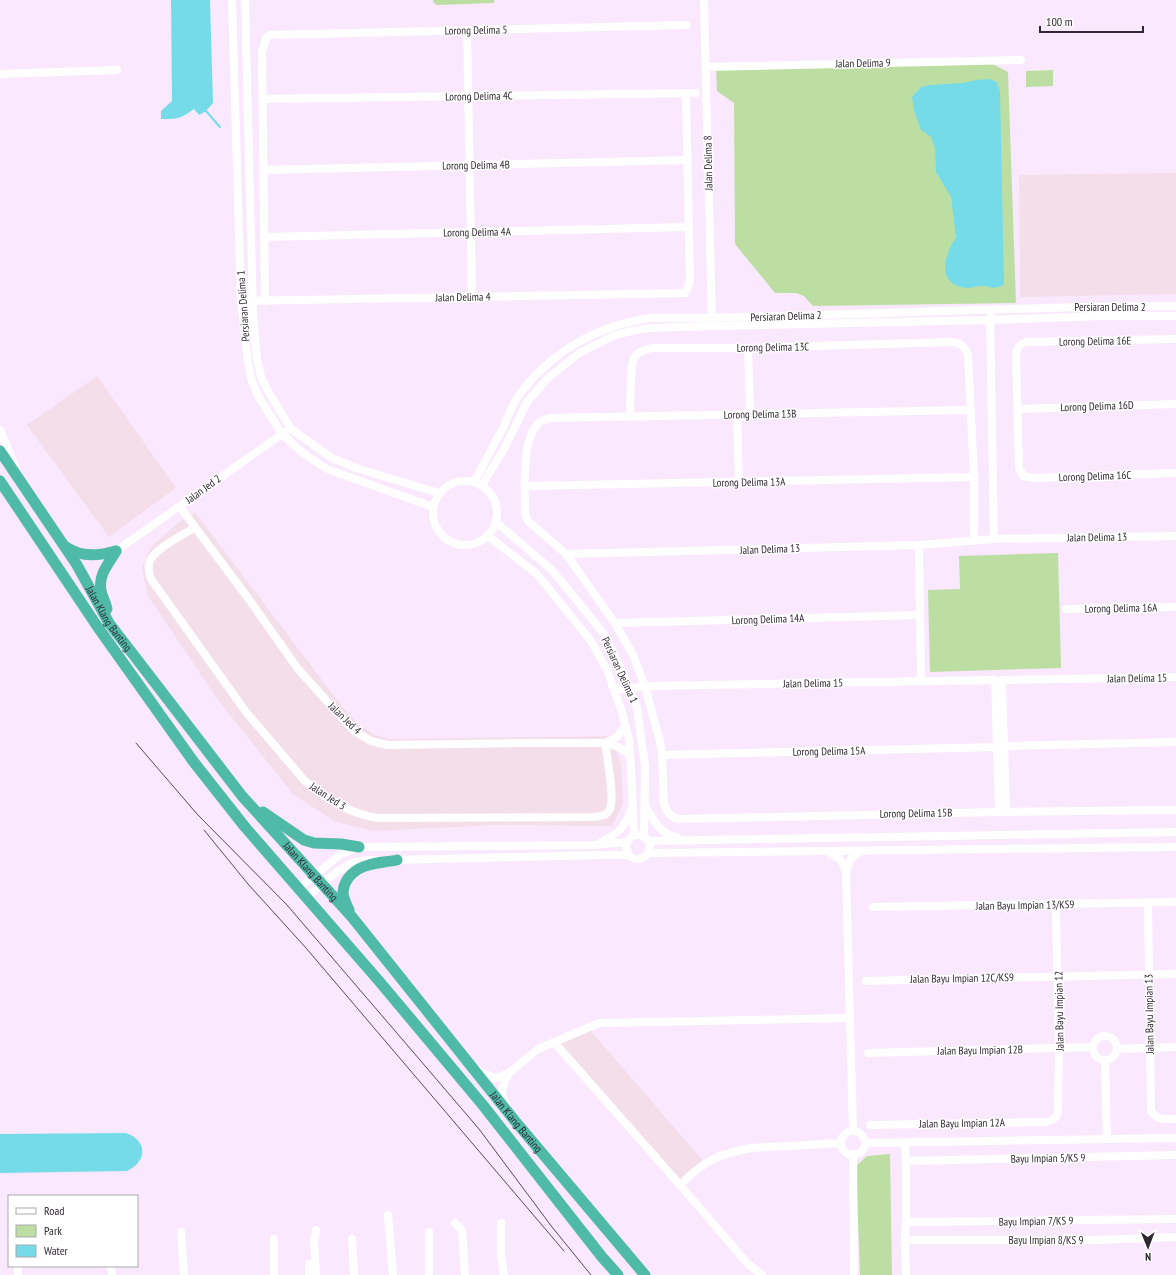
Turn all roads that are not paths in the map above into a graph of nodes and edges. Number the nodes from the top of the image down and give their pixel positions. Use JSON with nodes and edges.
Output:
{"nodes":[{"id":1,"x":232,"y":0,"type":"edge"},
{"id":2,"x":245,"y":0,"type":"edge"},
{"id":3,"x":704,"y":0,"type":"edge"},
{"id":4,"x":687,"y":25,"type":"dead end"},
{"id":5,"x":467,"y":30,"type":"junction"},
{"id":6,"x":1021,"y":60,"type":"dead end"},
{"id":7,"x":706,"y":67,"type":"junction"},
{"id":8,"x":117,"y":70,"type":"dead end"},
{"id":9,"x":0,"y":74,"type":"edge"},
{"id":10,"x":686,"y":93,"type":"junction"},
{"id":11,"x":696,"y":93,"type":"dead end"},
{"id":12,"x":468,"y":96,"type":"junction"},
{"id":13,"x":263,"y":99,"type":"junction"},
{"id":14,"x":688,"y":160,"type":"junction"},
{"id":15,"x":469,"y":165,"type":"junction"},
{"id":16,"x":264,"y":170,"type":"junction"},
{"id":17,"x":689,"y":227,"type":"junction"},
{"id":18,"x":470,"y":232,"type":"junction"},
{"id":19,"x":264,"y":237,"type":"junction"},
{"id":20,"x":472,"y":297,"type":"junction"},
{"id":21,"x":241,"y":301,"type":"junction"},
{"id":22,"x":252,"y":301,"type":"junction"},
{"id":23,"x":265,"y":301,"type":"junction"},
{"id":24,"x":1176,"y":306,"type":"edge"},
{"id":25,"x":990,"y":309,"type":"junction"},
{"id":26,"x":1176,"y":316,"type":"edge"},
{"id":27,"x":990,"y":320,"type":"junction"},
{"id":28,"x":712,"y":322,"type":"junction"},
{"id":29,"x":1176,"y":339,"type":"edge"},
{"id":30,"x":748,"y":348,"type":"junction"},
{"id":31,"x":1176,"y":404,"type":"edge"},
{"id":32,"x":1018,"y":409,"type":"junction"},
{"id":33,"x":970,"y":410,"type":"junction"},
{"id":34,"x":737,"y":414,"type":"junction"},
{"id":35,"x":750,"y":414,"type":"junction"},
{"id":36,"x":630,"y":416,"type":"junction"},
{"id":37,"x":291,"y":429,"type":"junction"},
{"id":38,"x":0,"y":430,"type":"edge"},
{"id":39,"x":282,"y":434,"type":"junction"},
{"id":40,"x":0,"y":451,"type":"edge"},
{"id":41,"x":1176,"y":473,"type":"edge"},
{"id":42,"x":974,"y":477,"type":"junction"},
{"id":43,"x":0,"y":481,"type":"edge"},
{"id":44,"x":474,"y":482,"type":"junction"},
{"id":45,"x":739,"y":482,"type":"junction"},
{"id":46,"x":23,"y":485,"type":"junction"},
{"id":47,"x":482,"y":485,"type":"junction"},
{"id":48,"x":525,"y":486,"type":"junction"},
{"id":49,"x":439,"y":494,"type":"junction"},
{"id":50,"x":180,"y":507,"type":"junction"},
{"id":51,"x":433,"y":508,"type":"junction"},
{"id":52,"x":496,"y":522,"type":"junction"},
{"id":53,"x":194,"y":528,"type":"junction"},
{"id":54,"x":488,"y":536,"type":"junction"},
{"id":55,"x":1176,"y":536,"type":"edge"},
{"id":56,"x":994,"y":539,"type":"junction"},
{"id":57,"x":974,"y":541,"type":"junction"},
{"id":58,"x":919,"y":545,"type":"junction"},
{"id":59,"x":64,"y":546,"type":"junction"},
{"id":60,"x":116,"y":551,"type":"junction"},
{"id":61,"x":566,"y":554,"type":"junction"},
{"id":62,"x":1176,"y":607,"type":"edge"},
{"id":63,"x":1066,"y":609,"type":"dead end"},
{"id":64,"x":920,"y":615,"type":"junction"},
{"id":65,"x":109,"y":623,"type":"junction"},
{"id":66,"x":615,"y":623,"type":"junction"},
{"id":67,"x":1176,"y":677,"type":"edge"},
{"id":68,"x":999,"y":680,"type":"junction"},
{"id":69,"x":921,"y":681,"type":"junction"},
{"id":70,"x":612,"y":686,"type":"junction"},
{"id":71,"x":645,"y":686,"type":"junction"},
{"id":72,"x":630,"y":690,"type":"junction"},
{"id":73,"x":618,"y":704,"type":"junction"},
{"id":74,"x":625,"y":726,"type":"junction"},
{"id":75,"x":1176,"y":742,"type":"edge"},
{"id":76,"x":605,"y":743,"type":"junction"},
{"id":77,"x":1000,"y":746,"type":"junction"},
{"id":78,"x":662,"y":755,"type":"junction"},
{"id":79,"x":630,"y":756,"type":"junction"},
{"id":80,"x":242,"y":796,"type":"junction"},
{"id":81,"x":644,"y":802,"type":"junction"},
{"id":82,"x":632,"y":806,"type":"junction"},
{"id":83,"x":1176,"y":810,"type":"edge"},
{"id":84,"x":1002,"y":811,"type":"junction"},
{"id":85,"x":1176,"y":832,"type":"edge"},
{"id":86,"x":634,"y":835,"type":"junction"},
{"id":87,"x":646,"y":839,"type":"junction"},
{"id":88,"x":688,"y":840,"type":"junction"},
{"id":89,"x":626,"y":842,"type":"junction"},
{"id":90,"x":594,"y":845,"type":"junction"},
{"id":91,"x":359,"y":847,"type":"junction"},
{"id":92,"x":1176,"y":847,"type":"edge"},
{"id":93,"x":826,"y":851,"type":"junction"},
{"id":94,"x":860,"y":851,"type":"junction"},
{"id":95,"x":648,"y":853,"type":"junction"},
{"id":96,"x":629,"y":855,"type":"junction"},
{"id":97,"x":397,"y":860,"type":"junction"},
{"id":98,"x":846,"y":871,"type":"junction"},
{"id":99,"x":318,"y":880,"type":"junction"},
{"id":100,"x":299,"y":888,"type":"junction"},
{"id":101,"x":307,"y":897,"type":"junction"},
{"id":102,"x":1176,"y":902,"type":"edge"},
{"id":103,"x":1148,"y":903,"type":"junction"},
{"id":104,"x":1060,"y":904,"type":"junction"},
{"id":105,"x":873,"y":907,"type":"dead end"},
{"id":106,"x":352,"y":917,"type":"junction"},
{"id":107,"x":1176,"y":974,"type":"edge"},
{"id":108,"x":1149,"y":975,"type":"junction"},
{"id":109,"x":1059,"y":976,"type":"junction"},
{"id":110,"x":866,"y":980,"type":"dead end"},
{"id":111,"x":850,"y":1018,"type":"junction"},
{"id":112,"x":554,"y":1042,"type":"junction"},
{"id":113,"x":1176,"y":1047,"type":"edge"},
{"id":114,"x":1060,"y":1048,"type":"junction"},
{"id":115,"x":1093,"y":1048,"type":"junction"},
{"id":116,"x":1149,"y":1048,"type":"junction"},
{"id":117,"x":1117,"y":1049,"type":"junction"},
{"id":118,"x":868,"y":1052,"type":"dead end"},
{"id":119,"x":1105,"y":1060,"type":"junction"},
{"id":120,"x":467,"y":1062,"type":"junction"},
{"id":121,"x":509,"y":1073,"type":"junction"},
{"id":122,"x":1054,"y":1119,"type":"joint"},
{"id":123,"x":1176,"y":1119,"type":"edge"},
{"id":124,"x":515,"y":1121,"type":"junction"},
{"id":125,"x":870,"y":1125,"type":"dead end"},
{"id":126,"x":853,"y":1131,"type":"junction"},
{"id":127,"x":1176,"y":1138,"type":"edge"},
{"id":128,"x":1106,"y":1139,"type":"junction"},
{"id":129,"x":841,"y":1143,"type":"junction"},
{"id":130,"x":865,"y":1143,"type":"junction"},
{"id":131,"x":905,"y":1143,"type":"junction"},
{"id":132,"x":853,"y":1154,"type":"junction"},
{"id":133,"x":1176,"y":1155,"type":"edge"},
{"id":134,"x":906,"y":1161,"type":"junction"},
{"id":135,"x":680,"y":1185,"type":"junction"},
{"id":136,"x":388,"y":1215,"type":"dead end"},
{"id":137,"x":1176,"y":1218,"type":"edge"},
{"id":138,"x":906,"y":1222,"type":"junction"},
{"id":139,"x":455,"y":1223,"type":"dead end"},
{"id":140,"x":501,"y":1223,"type":"dead end"},
{"id":141,"x":316,"y":1230,"type":"dead end"},
{"id":142,"x":181,"y":1232,"type":"dead end"},
{"id":143,"x":429,"y":1232,"type":"dead end"},
{"id":144,"x":1176,"y":1237,"type":"edge"},
{"id":145,"x":274,"y":1239,"type":"dead end"},
{"id":146,"x":352,"y":1239,"type":"dead end"},
{"id":147,"x":905,"y":1240,"type":"junction"},
{"id":148,"x":309,"y":1264,"type":"dead end"},
{"id":149,"x":184,"y":1275,"type":"edge"},
{"id":150,"x":274,"y":1275,"type":"edge"},
{"id":151,"x":309,"y":1275,"type":"edge"},
{"id":152,"x":316,"y":1275,"type":"edge"},
{"id":153,"x":354,"y":1275,"type":"edge"},
{"id":154,"x":393,"y":1275,"type":"edge"},
{"id":155,"x":429,"y":1275,"type":"edge"},
{"id":156,"x":465,"y":1275,"type":"edge"},
{"id":157,"x":504,"y":1275,"type":"edge"},
{"id":158,"x":618,"y":1275,"type":"edge"},
{"id":159,"x":646,"y":1275,"type":"edge"},
{"id":160,"x":762,"y":1275,"type":"edge"},
{"id":161,"x":854,"y":1275,"type":"edge"},
{"id":162,"x":906,"y":1275,"type":"edge"}],
"edges":[{"from":1,"to":21,"type":"street","name":"Persiaran Delima 1"},
{"from":2,"to":22,"type":"street","name":"Persiaran Delima 1"},
{"from":3,"to":7,"type":"street","name":"Jalan Delima 8"},
{"from":4,"to":5,"type":"street","name":"Lorong Delima 5"},
{"from":5,"to":12,"type":"street"},
{"from":5,"to":13,"type":"street","name":"Lorong Delima 5"},
{"from":6,"to":7,"type":"street","name":"Jalan Delima 9"},
{"from":7,"to":28,"type":"street","name":"Jalan Delima 8"},
{"from":8,"to":9,"type":"street"},
{"from":10,"to":11,"type":"street","name":"Lorong Delima 4C"},
{"from":10,"to":12,"type":"street","name":"Lorong Delima 4C"},
{"from":10,"to":14,"type":"street"},
{"from":12,"to":13,"type":"street","name":"Lorong Delima 4C"},
{"from":12,"to":15,"type":"street"},
{"from":13,"to":16,"type":"street"},
{"from":14,"to":15,"type":"street","name":"Lorong Delima 4B"},
{"from":14,"to":17,"type":"street"},
{"from":15,"to":16,"type":"street","name":"Lorong Delima 4B"},
{"from":15,"to":18,"type":"street"},
{"from":16,"to":19,"type":"street"},
{"from":17,"to":18,"type":"street","name":"Lorong Delima 4A"},
{"from":17,"to":20,"type":"street","name":"Jalan Delima 4"},
{"from":18,"to":19,"type":"street","name":"Lorong Delima 4A"},
{"from":18,"to":20,"type":"street"},
{"from":19,"to":23,"type":"street"},
{"from":20,"to":23,"type":"street","name":"Jalan Delima 4"},
{"from":21,"to":22,"type":"street","name":"Jalan Delima 4"},
{"from":21,"to":39,"type":"street","name":"Persiaran Delima 1"},
{"from":22,"to":23,"type":"street","name":"Jalan Delima 4"},
{"from":22,"to":37,"type":"street","name":"Persiaran Delima 1"},
{"from":24,"to":25,"type":"street","name":"Persiaran Delima 2"},
{"from":25,"to":27,"type":"street"},
{"from":25,"to":28,"type":"street","name":"Persiaran Delima 2"},
{"from":26,"to":27,"type":"street","name":"Persiaran Delima 2"},
{"from":27,"to":28,"type":"street","name":"Persiaran Delima 2"},
{"from":27,"to":56,"type":"street"},
{"from":28,"to":44,"type":"street","name":"Persiaran Delima 2"},
{"from":28,"to":47,"type":"street","name":"Persiaran Delima 2"},
{"from":29,"to":32,"type":"street","name":"Lorong Delima 16E"},
{"from":30,"to":33,"type":"street","name":"Lorong Delima 13C"},
{"from":30,"to":35,"type":"street"},
{"from":30,"to":36,"type":"street","name":"Lorong Delima 13C"},
{"from":31,"to":32,"type":"street","name":"Lorong Delima 16D"},
{"from":32,"to":41,"type":"street","name":"Lorong Delima 16C"},
{"from":33,"to":35,"type":"street","name":"Lorong Delima 13B"},
{"from":33,"to":42,"type":"street"},
{"from":34,"to":35,"type":"street","name":"Lorong Delima 13B"},
{"from":34,"to":36,"type":"street","name":"Lorong Delima 13B"},
{"from":34,"to":45,"type":"street"},
{"from":36,"to":48,"type":"street","name":"Lorong Delima 13B"},
{"from":37,"to":39,"type":"street","name":"Jalan Jed 2"},
{"from":37,"to":49,"type":"street","name":"Persiaran Delima 1"},
{"from":38,"to":46,"type":"street"},
{"from":39,"to":50,"type":"street","name":"Jalan Jed 2"},
{"from":39,"to":51,"type":"street","name":"Persiaran Delima 1"},
{"from":40,"to":46,"type":"highway","name":"Jalan Klang Banting"},
{"from":42,"to":45,"type":"street","name":"Lorong Delima 13A"},
{"from":42,"to":57,"type":"street"},
{"from":43,"to":100,"type":"highway","name":"Jalan Klang Banting"},
{"from":44,"to":47,"type":"street"},
{"from":44,"to":49,"type":"street"},
{"from":45,"to":48,"type":"street","name":"Lorong Delima 13A"},
{"from":46,"to":59,"type":"highway","name":"Jalan Klang Banting"},
{"from":47,"to":52,"type":"street"},
{"from":48,"to":61,"type":"street"},
{"from":49,"to":51,"type":"street"},
{"from":50,"to":53,"type":"street","name":"Jalan Jed 4"},
{"from":50,"to":60,"type":"street","name":"Jalan Jed 2"},
{"from":51,"to":54,"type":"street"},
{"from":52,"to":54,"type":"street"},
{"from":52,"to":72,"type":"street","name":"Persiaran Delima 1"},
{"from":53,"to":76,"type":"street","name":"Jalan Jed 4"},
{"from":53,"to":76,"type":"street","name":"Jalan Jed 3"},
{"from":54,"to":70,"type":"street","name":"Persiaran Delima 1"},
{"from":55,"to":56,"type":"street","name":"Jalan Delima 13"},
{"from":56,"to":57,"type":"street","name":"Jalan Delima 13"},
{"from":57,"to":58,"type":"street","name":"Jalan Delima 13"},
{"from":58,"to":61,"type":"street","name":"Jalan Delima 13"},
{"from":58,"to":64,"type":"street"},
{"from":59,"to":60,"type":"highway"},
{"from":59,"to":65,"type":"highway","name":"Jalan Klang Banting"},
{"from":60,"to":65,"type":"highway"},
{"from":61,"to":66,"type":"street"},
{"from":62,"to":63,"type":"street","name":"Lorong Delima 16A"},
{"from":64,"to":66,"type":"street","name":"Lorong Delima 14A"},
{"from":64,"to":69,"type":"street"},
{"from":65,"to":80,"type":"highway","name":"Jalan Klang Banting"},
{"from":66,"to":71,"type":"street"},
{"from":67,"to":68,"type":"street","name":"Jalan Delima 15"},
{"from":68,"to":69,"type":"street","name":"Jalan Delima 15"},
{"from":68,"to":77,"type":"street"},
{"from":69,"to":71,"type":"street","name":"Jalan Delima 15"},
{"from":70,"to":72,"type":"street"},
{"from":70,"to":73,"type":"street","name":"Persiaran Delima 1"},
{"from":71,"to":72,"type":"street","name":"Jalan Delima 15"},
{"from":71,"to":78,"type":"street"},
{"from":72,"to":73,"type":"street"},
{"from":72,"to":81,"type":"street","name":"Persiaran Delima 1"},
{"from":73,"to":74,"type":"street","name":"Persiaran Delima 1"},
{"from":74,"to":76,"type":"street"},
{"from":74,"to":79,"type":"street","name":"Persiaran Delima 1"},
{"from":75,"to":77,"type":"street","name":"Lorong Delima 15A"},
{"from":76,"to":79,"type":"street","name":"Jalan Jed 4"},
{"from":77,"to":78,"type":"street","name":"Lorong Delima 15A"},
{"from":77,"to":84,"type":"street"},
{"from":78,"to":84,"type":"street","name":"Lorong Delima 15B"},
{"from":79,"to":82,"type":"street","name":"Persiaran Delima 1"},
{"from":80,"to":91,"type":"highway"},
{"from":80,"to":99,"type":"highway","name":"Jalan Klang Banting"},
{"from":81,"to":87,"type":"street","name":"Persiaran Delima 1"},
{"from":81,"to":88,"type":"street"},
{"from":82,"to":86,"type":"street","name":"Persiaran Delima 1"},
{"from":82,"to":90,"type":"street"},
{"from":83,"to":84,"type":"street","name":"Lorong Delima 15B"},
{"from":85,"to":88,"type":"street"},
{"from":86,"to":87,"type":"street"},
{"from":86,"to":89,"type":"street"},
{"from":87,"to":88,"type":"street"},
{"from":87,"to":95,"type":"street"},
{"from":88,"to":95,"type":"street"},
{"from":89,"to":90,"type":"street"},
{"from":89,"to":96,"type":"street"},
{"from":90,"to":91,"type":"street"},
{"from":91,"to":99,"type":"street"},
{"from":92,"to":94,"type":"street"},
{"from":93,"to":94,"type":"street"},
{"from":93,"to":95,"type":"street"},
{"from":93,"to":98,"type":"street"},
{"from":94,"to":98,"type":"street"},
{"from":95,"to":96,"type":"street"},
{"from":96,"to":97,"type":"street"},
{"from":97,"to":99,"type":"street"},
{"from":97,"to":106,"type":"highway"},
{"from":98,"to":111,"type":"street"},
{"from":99,"to":100,"type":"street"},
{"from":99,"to":101,"type":"street"},
{"from":99,"to":106,"type":"highway","name":"Jalan Klang Banting"},
{"from":100,"to":101,"type":"highway","name":"Jalan Klang Banting"},
{"from":101,"to":158,"type":"highway","name":"Jalan Klang Banting"},
{"from":102,"to":103,"type":"street","name":"Jalan Bayu Impian 13/KS9"},
{"from":103,"to":104,"type":"street","name":"Jalan Bayu Impian 13/KS9"},
{"from":103,"to":108,"type":"street","name":"Jalan Bayu Impian 13"},
{"from":104,"to":105,"type":"street","name":"Jalan Bayu Impian 13/KS9"},
{"from":104,"to":109,"type":"street","name":"Jalan Bayu Impian 12"},
{"from":106,"to":120,"type":"highway","name":"Jalan Klang Banting"},
{"from":107,"to":108,"type":"street","name":"Jalan Bayu Impian 12C/KS9"},
{"from":108,"to":109,"type":"street","name":"Jalan Bayu Impian 12C/KS9"},
{"from":108,"to":116,"type":"street","name":"Jalan Bayu Impian 13"},
{"from":109,"to":110,"type":"street","name":"Jalan Bayu Impian 12C/KS9"},
{"from":109,"to":114,"type":"street","name":"Jalan Bayu Impian 12"},
{"from":111,"to":112,"type":"street"},
{"from":111,"to":126,"type":"street"},
{"from":112,"to":121,"type":"street"},
{"from":112,"to":135,"type":"street"},
{"from":113,"to":116,"type":"street"},
{"from":114,"to":115,"type":"street","name":"Jalan Bayu Impian 12B"},
{"from":114,"to":118,"type":"street","name":"Jalan Bayu Impian 12B"},
{"from":114,"to":122,"type":"street","name":"Jalan Bayu Impian 12"},
{"from":115,"to":117,"type":"street"},
{"from":115,"to":119,"type":"street"},
{"from":116,"to":117,"type":"street"},
{"from":116,"to":123,"type":"street","name":"Jalan Bayu Impian 13"},
{"from":117,"to":119,"type":"street"},
{"from":119,"to":128,"type":"street"},
{"from":120,"to":121,"type":"street"},
{"from":120,"to":124,"type":"highway","name":"Jalan Klang Banting"},
{"from":121,"to":124,"type":"street"},
{"from":122,"to":125,"type":"street","name":"Jalan Bayu Impian 12A"},
{"from":124,"to":159,"type":"highway","name":"Jalan Klang Banting"},
{"from":126,"to":129,"type":"street"},
{"from":126,"to":130,"type":"street"},
{"from":127,"to":128,"type":"street"},
{"from":128,"to":131,"type":"street"},
{"from":129,"to":132,"type":"street"},
{"from":129,"to":135,"type":"street"},
{"from":130,"to":131,"type":"street"},
{"from":130,"to":132,"type":"street"},
{"from":131,"to":134,"type":"street"},
{"from":132,"to":161,"type":"street"},
{"from":133,"to":134,"type":"street","name":"Bayu Impian 5/KS 9"},
{"from":134,"to":138,"type":"street"},
{"from":135,"to":160,"type":"street"},
{"from":136,"to":154,"type":"street"},
{"from":137,"to":138,"type":"street","name":"Bayu Impian 7/KS 9"},
{"from":138,"to":147,"type":"street"},
{"from":139,"to":156,"type":"street"},
{"from":140,"to":157,"type":"street"},
{"from":141,"to":152,"type":"street"},
{"from":142,"to":149,"type":"street"},
{"from":143,"to":155,"type":"street"},
{"from":144,"to":147,"type":"street","name":"Bayu Impian 8/KS 9"},
{"from":145,"to":150,"type":"street"},
{"from":146,"to":153,"type":"street"},
{"from":147,"to":162,"type":"street"},
{"from":148,"to":151,"type":"street"}]}
